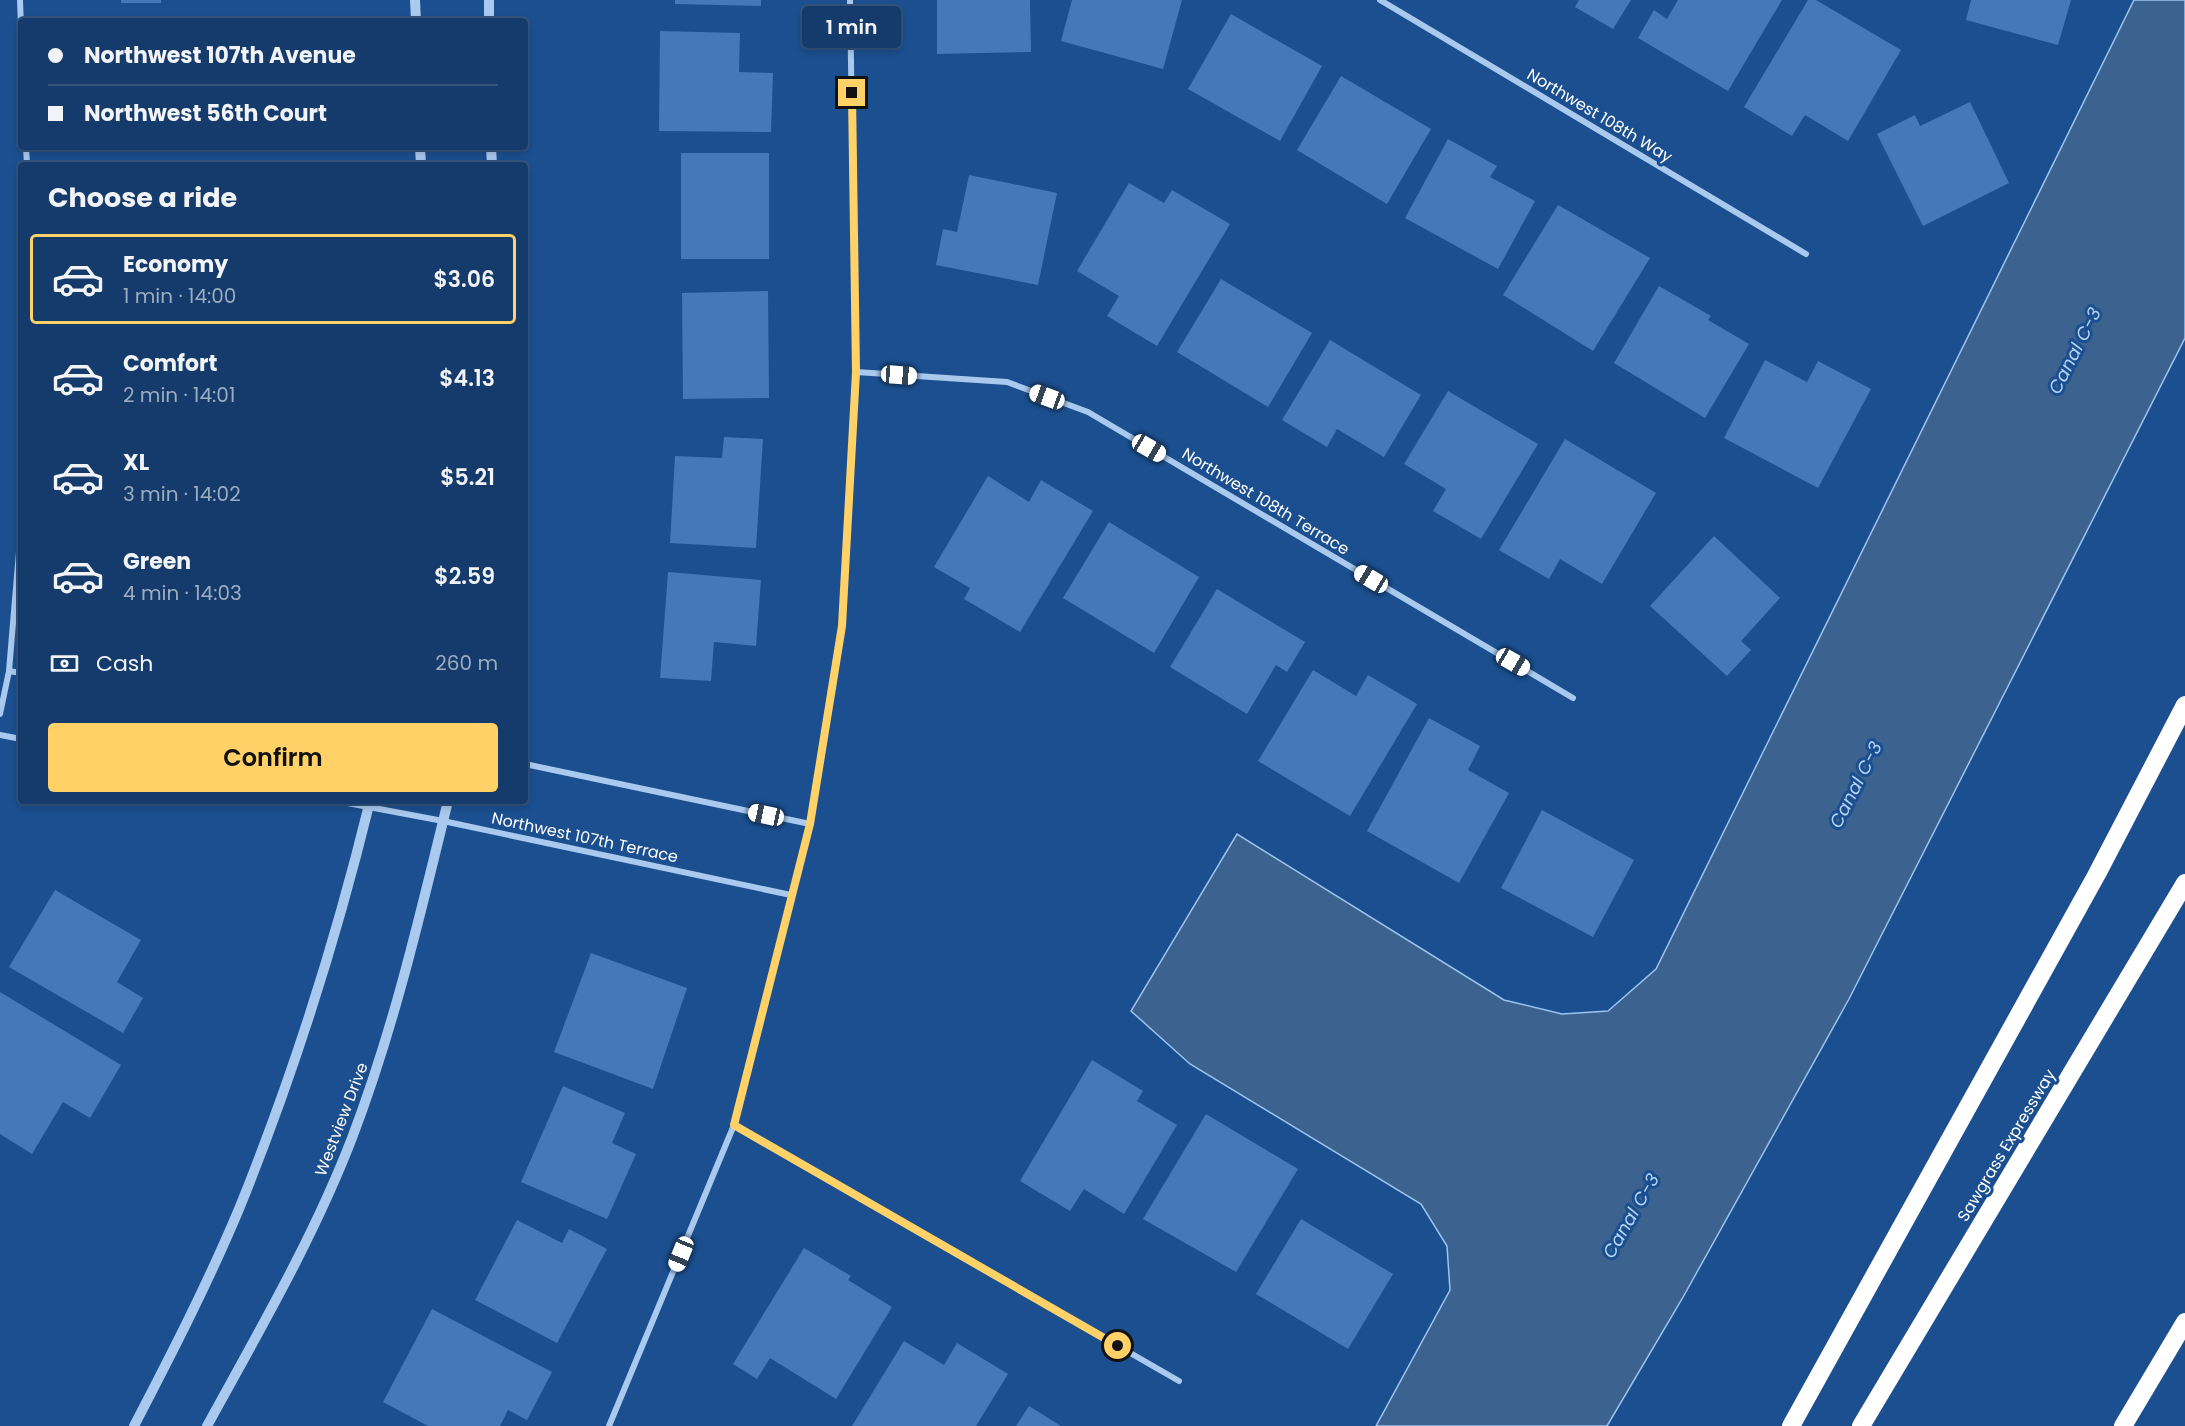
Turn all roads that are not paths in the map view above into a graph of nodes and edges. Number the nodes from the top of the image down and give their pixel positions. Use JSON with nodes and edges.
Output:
{"nodes":[{"id":1,"x":20,"y":0,"type":"edge"},
{"id":2,"x":416,"y":0,"type":"edge"},
{"id":3,"x":489,"y":0,"type":"edge"},
{"id":4,"x":850,"y":0,"type":"edge"},
{"id":5,"x":1380,"y":0,"type":"edge"},
{"id":6,"x":21,"y":18,"type":"edge"},
{"id":7,"x":416,"y":18,"type":"edge"},
{"id":8,"x":489,"y":18,"type":"edge"},
{"id":9,"x":1806,"y":254,"type":"dead end"},
{"id":10,"x":856,"y":372,"type":"junction"},
{"id":11,"x":18,"y":564,"type":"edge"},
{"id":12,"x":9,"y":671,"type":"junction"},
{"id":13,"x":18,"y":672,"type":"edge"},
{"id":14,"x":1573,"y":698,"type":"dead end"},
{"id":15,"x":2185,"y":705,"type":"edge"},
{"id":16,"x":0,"y":714,"type":"edge"},
{"id":17,"x":0,"y":735,"type":"edge"},
{"id":18,"x":18,"y":738,"type":"edge"},
{"id":19,"x":528,"y":765,"type":"edge"},
{"id":20,"x":369,"y":804,"type":"edge"},
{"id":21,"x":447,"y":804,"type":"edge"},
{"id":22,"x":443,"y":821,"type":"junction"},
{"id":23,"x":810,"y":824,"type":"junction"},
{"id":24,"x":2185,"y":883,"type":"edge"},
{"id":25,"x":791,"y":895,"type":"junction"},
{"id":26,"x":734,"y":1125,"type":"junction"},
{"id":27,"x":2185,"y":1322,"type":"edge"},
{"id":28,"x":1179,"y":1381,"type":"dead end"},
{"id":29,"x":134,"y":1426,"type":"edge"},
{"id":30,"x":207,"y":1426,"type":"edge"},
{"id":31,"x":609,"y":1426,"type":"edge"},
{"id":32,"x":1791,"y":1426,"type":"edge"},
{"id":33,"x":1861,"y":1426,"type":"edge"},
{"id":34,"x":2123,"y":1426,"type":"edge"}],
"edges":[{"from":1,"to":6,"type":"street"},
{"from":2,"to":7,"type":"street"},
{"from":3,"to":8,"type":"street"},
{"from":4,"to":10,"type":"street"},
{"from":5,"to":9,"type":"street","name":"Northwest 108th Way"},
{"from":10,"to":14,"type":"street","name":"Northwest 108th Terrace"},
{"from":10,"to":23,"type":"street"},
{"from":11,"to":12,"type":"street"},
{"from":12,"to":13,"type":"street"},
{"from":12,"to":16,"type":"street"},
{"from":15,"to":32,"type":"highway"},
{"from":17,"to":18,"type":"street"},
{"from":19,"to":23,"type":"street"},
{"from":20,"to":22,"type":"street","name":"Northwest 107th Terrace"},
{"from":20,"to":29,"type":"street"},
{"from":21,"to":22,"type":"street","name":"Westview Drive"},
{"from":22,"to":25,"type":"street","name":"Northwest 107th Terrace"},
{"from":22,"to":30,"type":"street","name":"Westview Drive"},
{"from":23,"to":25,"type":"street"},
{"from":24,"to":33,"type":"highway","name":"Sawgrass Expressway"},
{"from":25,"to":26,"type":"street"},
{"from":26,"to":28,"type":"street"},
{"from":26,"to":31,"type":"street"},
{"from":27,"to":34,"type":"highway"}]}
